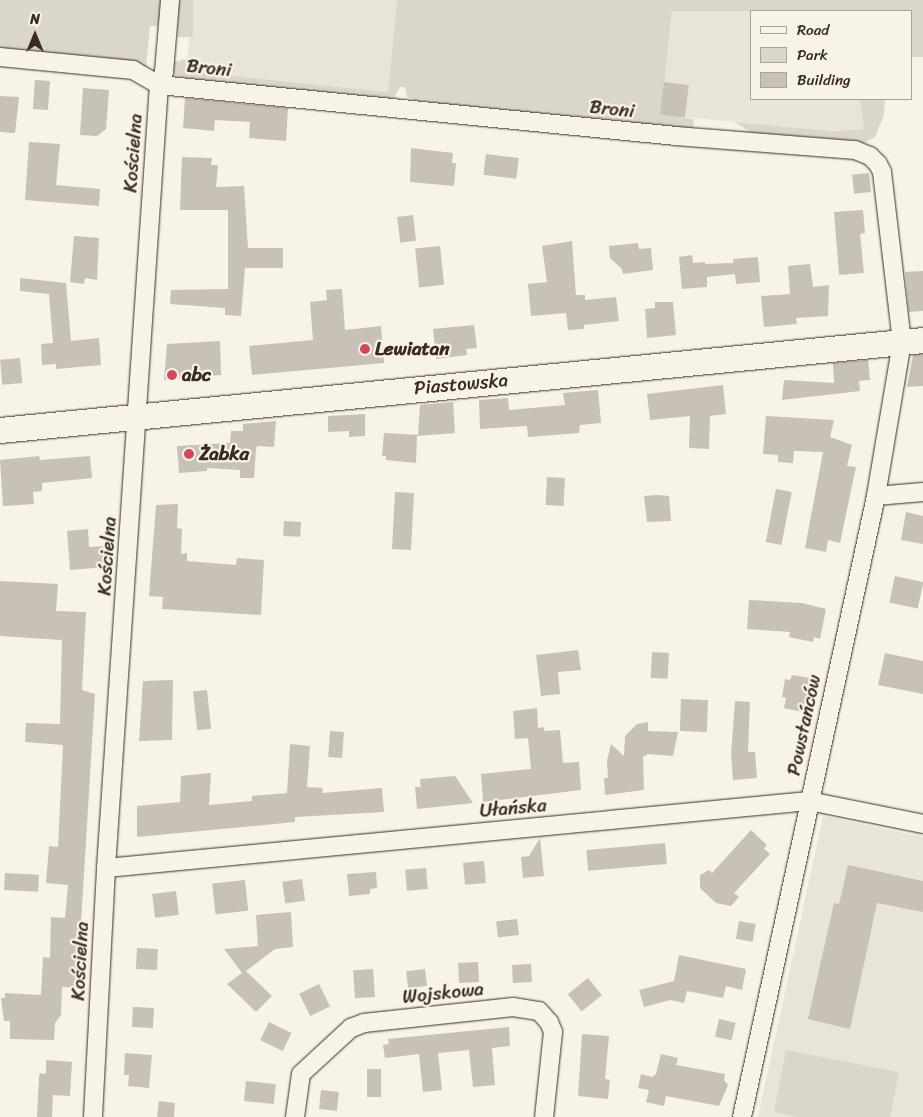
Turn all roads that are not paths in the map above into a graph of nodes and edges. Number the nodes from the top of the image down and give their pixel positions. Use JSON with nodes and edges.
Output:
{"nodes":[{"id":1,"x":170,"y":0,"type":"edge"},
{"id":2,"x":0,"y":58,"type":"edge"},
{"id":3,"x":159,"y":85,"type":"junction"},
{"id":4,"x":912,"y":341,"type":"edge"},
{"id":5,"x":139,"y":415,"type":"junction"},
{"id":6,"x":0,"y":430,"type":"edge"},
{"id":7,"x":923,"y":492,"type":"edge"},
{"id":8,"x":876,"y":496,"type":"junction"},
{"id":9,"x":809,"y":801,"type":"junction"},
{"id":10,"x":923,"y":824,"type":"edge"},
{"id":11,"x":106,"y":868,"type":"junction"},
{"id":12,"x":93,"y":1117,"type":"edge"},
{"id":13,"x":295,"y":1117,"type":"edge"},
{"id":14,"x":544,"y":1117,"type":"edge"},
{"id":15,"x":742,"y":1117,"type":"edge"}],
"edges":[{"from":1,"to":3,"type":"street","name":"Kościelna"},
{"from":2,"to":3,"type":"street"},
{"from":3,"to":4,"type":"street","name":"Broni"},
{"from":3,"to":5,"type":"street","name":"Kościelna"},
{"from":4,"to":5,"type":"street","name":"Piastowska"},
{"from":4,"to":8,"type":"street","name":"Powstańców"},
{"from":5,"to":6,"type":"street","name":"Piastowska"},
{"from":5,"to":11,"type":"street","name":"Kościelna"},
{"from":7,"to":8,"type":"street"},
{"from":8,"to":9,"type":"street","name":"Powstańców"},
{"from":9,"to":10,"type":"street","name":"Ułańska"},
{"from":9,"to":11,"type":"street","name":"Ułańska"},
{"from":9,"to":15,"type":"street","name":"Powstańców"},
{"from":11,"to":12,"type":"street","name":"Kościelna"},
{"from":13,"to":14,"type":"street","name":"Wojskowa"}]}
